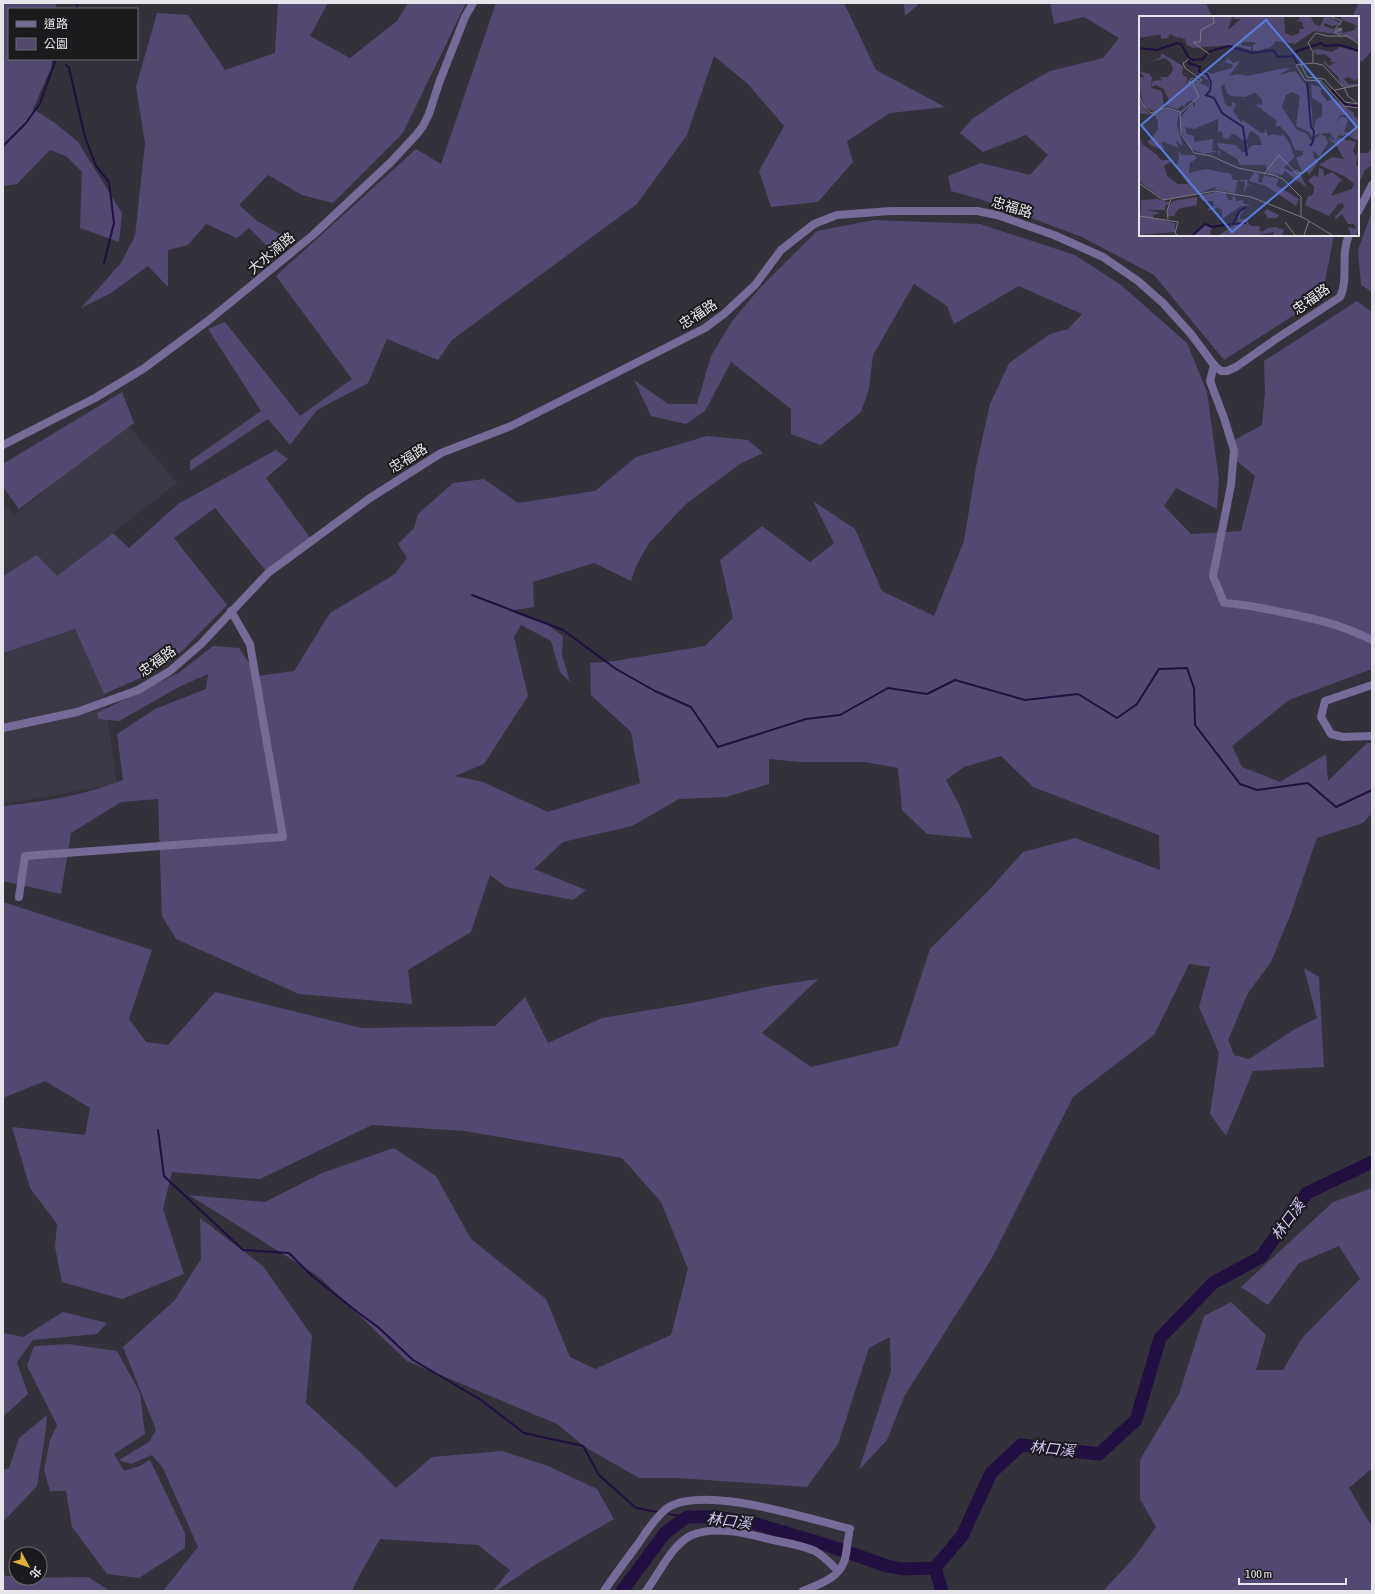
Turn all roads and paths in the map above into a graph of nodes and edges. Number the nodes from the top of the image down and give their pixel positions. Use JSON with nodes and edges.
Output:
{"nodes":[{"id":1,"x":473,"y":3,"type":"edge"},
{"id":2,"x":1372,"y":185,"type":"edge"},
{"id":3,"x":1359,"y":210,"type":"edge"},
{"id":4,"x":1348,"y":236,"type":"edge"},
{"id":5,"x":1214,"y":365,"type":"junction"},
{"id":6,"x":3,"y":445,"type":"edge"},
{"id":7,"x":231,"y":611,"type":"junction"},
{"id":8,"x":1372,"y":640,"type":"edge"},
{"id":9,"x":1372,"y":685,"type":"edge"},
{"id":10,"x":3,"y":728,"type":"edge"},
{"id":11,"x":1372,"y":736,"type":"edge"},
{"id":12,"x":20,"y":897,"type":"dead end"},
{"id":13,"x":838,"y":1571,"type":"junction"},
{"id":14,"x":604,"y":1591,"type":"edge"},
{"id":15,"x":646,"y":1591,"type":"edge"},
{"id":16,"x":803,"y":1591,"type":"edge"}],
"edges":[{"from":1,"to":6,"type":"street","name":"大水湳路"},
{"from":2,"to":3,"type":"street"},
{"from":4,"to":5,"type":"street","name":"忠福路"},
{"from":5,"to":7,"type":"street","name":"忠福路"},
{"from":5,"to":8,"type":"street"},
{"from":7,"to":10,"type":"street","name":"忠福路"},
{"from":7,"to":12,"type":"street"},
{"from":9,"to":11,"type":"street"},
{"from":13,"to":14,"type":"street"},
{"from":13,"to":15,"type":"street"},
{"from":13,"to":16,"type":"street"}]}
